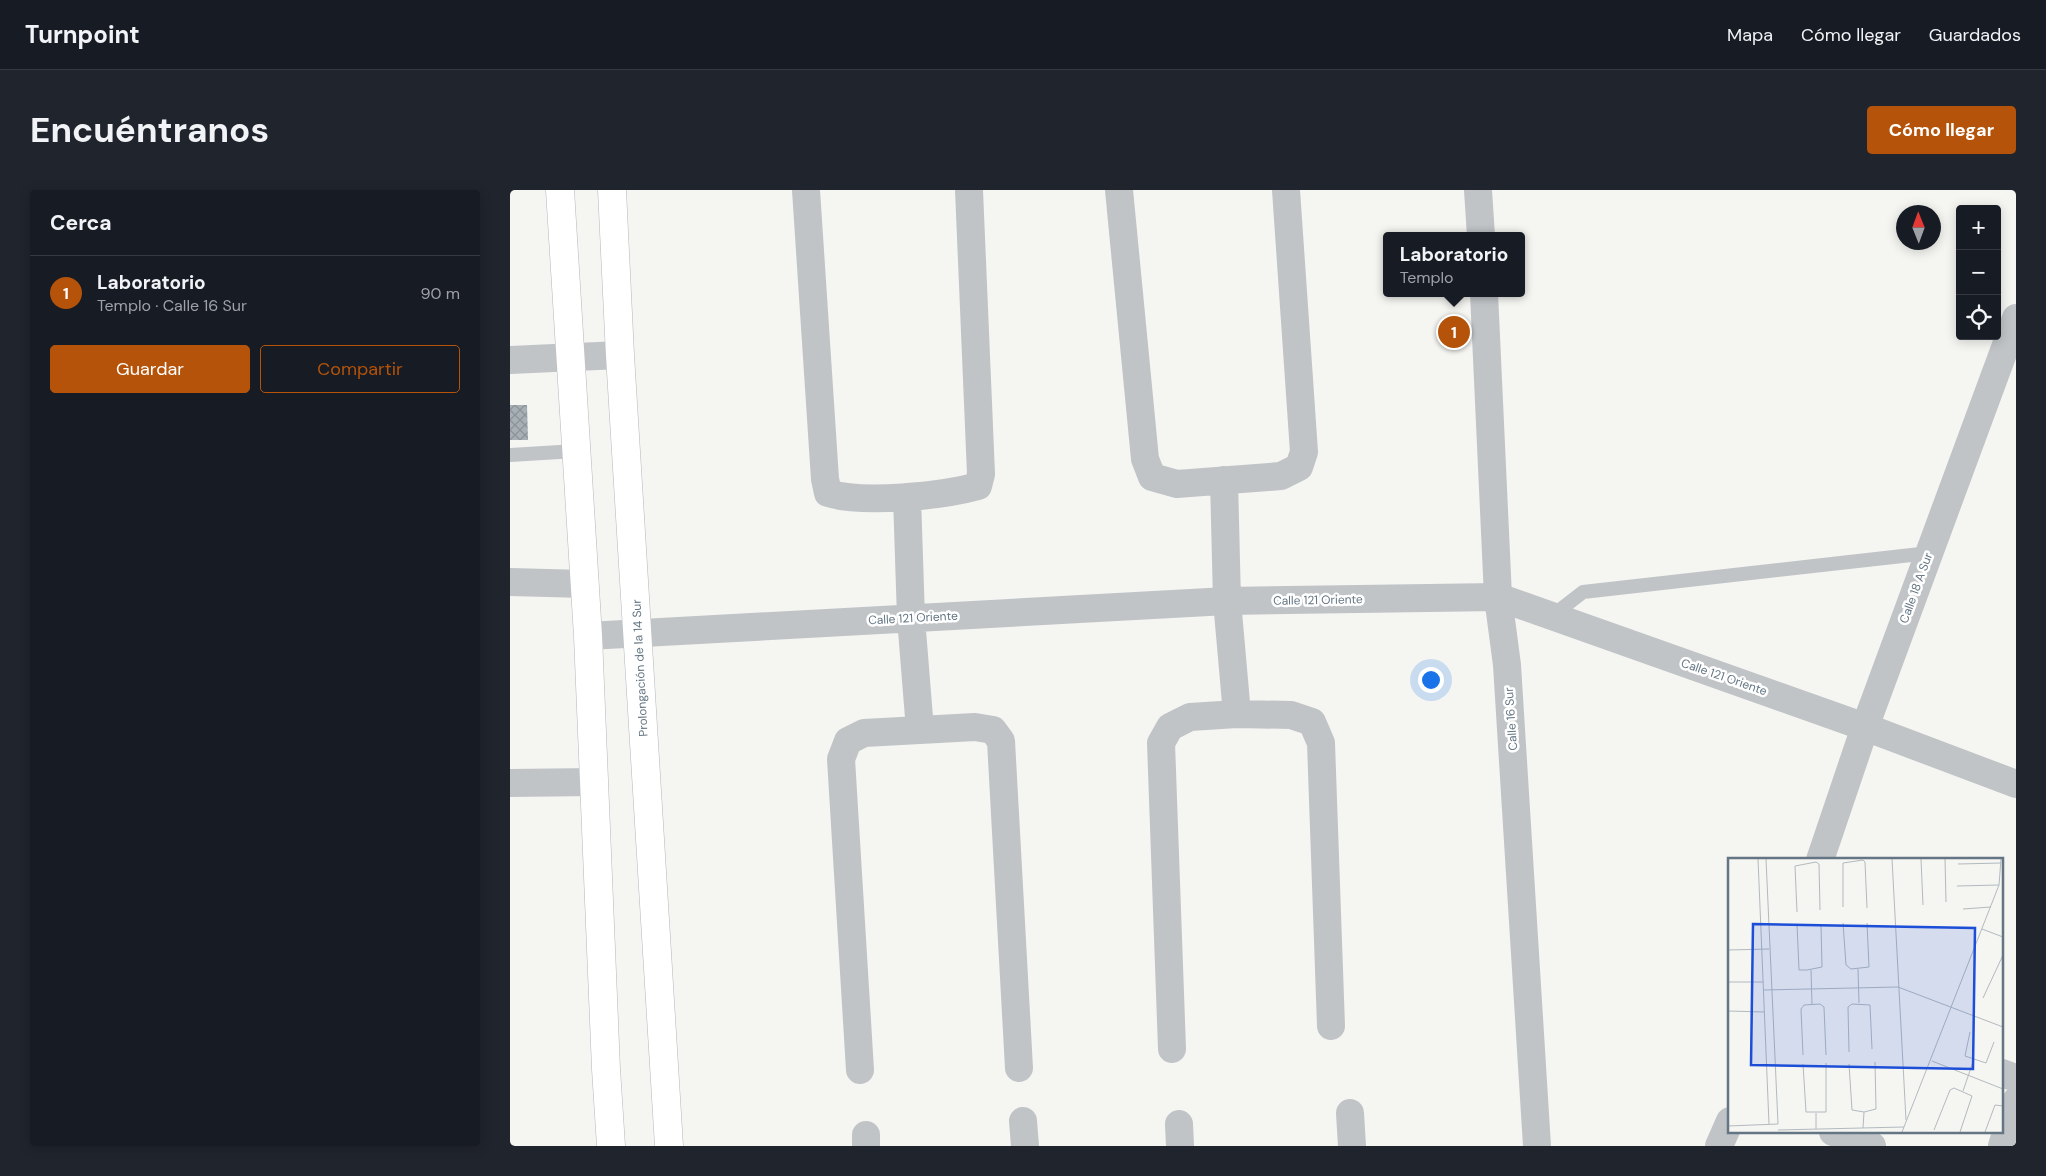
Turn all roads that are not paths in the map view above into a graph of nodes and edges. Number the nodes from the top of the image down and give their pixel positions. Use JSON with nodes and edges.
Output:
{"nodes":[{"id":1,"x":560,"y":190,"type":"edge"},
{"id":2,"x":612,"y":190,"type":"edge"},
{"id":3,"x":806,"y":190,"type":"edge"},
{"id":4,"x":969,"y":190,"type":"edge"},
{"id":5,"x":1119,"y":190,"type":"edge"},
{"id":6,"x":1286,"y":190,"type":"edge"},
{"id":7,"x":1478,"y":190,"type":"edge"},
{"id":8,"x":1481,"y":232,"type":"edge"},
{"id":9,"x":1484,"y":297,"type":"edge"},
{"id":10,"x":2016,"y":318,"type":"edge"},
{"id":11,"x":620,"y":354,"type":"junction"},
{"id":12,"x":569,"y":358,"type":"junction"},
{"id":13,"x":510,"y":360,"type":"edge"},
{"id":14,"x":576,"y":451,"type":"junction"},
{"id":15,"x":510,"y":454,"type":"edge"},
{"id":16,"x":1224,"y":480,"type":"junction"},
{"id":17,"x":908,"y":497,"type":"junction"},
{"id":18,"x":1929,"y":553,"type":"junction"},
{"id":19,"x":510,"y":582,"type":"edge"},
{"id":20,"x":585,"y":584,"type":"junction"},
{"id":21,"x":1498,"y":597,"type":"junction"},
{"id":22,"x":1227,"y":601,"type":"junction"},
{"id":23,"x":1552,"y":616,"type":"junction"},
{"id":24,"x":911,"y":618,"type":"junction"},
{"id":25,"x":638,"y":634,"type":"junction"},
{"id":26,"x":588,"y":636,"type":"junction"},
{"id":27,"x":1237,"y":714,"type":"junction"},
{"id":28,"x":1865,"y":727,"type":"junction"},
{"id":29,"x":920,"y":730,"type":"junction"},
{"id":30,"x":594,"y":782,"type":"junction"},
{"id":31,"x":510,"y":783,"type":"edge"},
{"id":32,"x":2016,"y":784,"type":"edge"},
{"id":33,"x":1821,"y":858,"type":"edge"},
{"id":34,"x":1331,"y":1026,"type":"dead end"},
{"id":35,"x":1172,"y":1048,"type":"dead end"},
{"id":36,"x":1019,"y":1068,"type":"dead end"},
{"id":37,"x":860,"y":1070,"type":"dead end"},
{"id":38,"x":2004,"y":1074,"type":"edge"},
{"id":39,"x":2016,"y":1078,"type":"edge"},
{"id":40,"x":2016,"y":1100,"type":"edge"},
{"id":41,"x":1350,"y":1113,"type":"dead end"},
{"id":42,"x":1728,"y":1126,"type":"edge"},
{"id":43,"x":1839,"y":1134,"type":"edge"},
{"id":44,"x":611,"y":1146,"type":"edge"},
{"id":45,"x":669,"y":1146,"type":"edge"},
{"id":46,"x":1352,"y":1146,"type":"edge"},
{"id":47,"x":1537,"y":1146,"type":"edge"},
{"id":48,"x":1720,"y":1146,"type":"edge"},
{"id":49,"x":1872,"y":1146,"type":"edge"},
{"id":50,"x":2002,"y":1146,"type":"edge"}],
"edges":[{"from":1,"to":12,"type":"main road"},
{"from":2,"to":11,"type":"main road","name":"Prolongación de la 14 Sur"},
{"from":3,"to":17,"type":"street"},
{"from":4,"to":17,"type":"street"},
{"from":5,"to":16,"type":"street"},
{"from":6,"to":16,"type":"street"},
{"from":7,"to":8,"type":"street"},
{"from":9,"to":21,"type":"street","name":"Calle 16 Sur"},
{"from":10,"to":18,"type":"street","name":"Calle 18 A Sur"},
{"from":11,"to":12,"type":"street"},
{"from":11,"to":25,"type":"main road","name":"Prolongación de la 14 Sur"},
{"from":12,"to":13,"type":"street"},
{"from":12,"to":14,"type":"main road"},
{"from":14,"to":15,"type":"lane"},
{"from":14,"to":20,"type":"main road"},
{"from":16,"to":22,"type":"street"},
{"from":17,"to":24,"type":"street"},
{"from":18,"to":23,"type":"lane"},
{"from":18,"to":28,"type":"street","name":"Calle 18 A Sur"},
{"from":19,"to":20,"type":"street"},
{"from":20,"to":26,"type":"main road"},
{"from":21,"to":22,"type":"street","name":"Calle 121 Oriente"},
{"from":21,"to":23,"type":"street","name":"Calle 121 Oriente"},
{"from":21,"to":47,"type":"street","name":"Calle 16 Sur"},
{"from":22,"to":24,"type":"street","name":"Calle 121 Oriente"},
{"from":22,"to":27,"type":"street"},
{"from":23,"to":28,"type":"street","name":"Calle 121 Oriente"},
{"from":24,"to":25,"type":"street","name":"Calle 121 Oriente"},
{"from":24,"to":29,"type":"street"},
{"from":25,"to":26,"type":"street","name":"Calle 121 Oriente"},
{"from":25,"to":45,"type":"main road","name":"Prolongación de la 14 Sur"},
{"from":26,"to":30,"type":"main road"},
{"from":27,"to":34,"type":"street"},
{"from":27,"to":35,"type":"street"},
{"from":28,"to":32,"type":"street","name":"Calle 121 Oriente"},
{"from":28,"to":33,"type":"street","name":"Calle 18 A Sur"},
{"from":29,"to":36,"type":"street"},
{"from":29,"to":37,"type":"street"},
{"from":30,"to":31,"type":"street"},
{"from":30,"to":44,"type":"main road"},
{"from":38,"to":39,"type":"street"},
{"from":40,"to":50,"type":"street"},
{"from":41,"to":46,"type":"street"},
{"from":42,"to":48,"type":"street"},
{"from":43,"to":49,"type":"street"}]}
